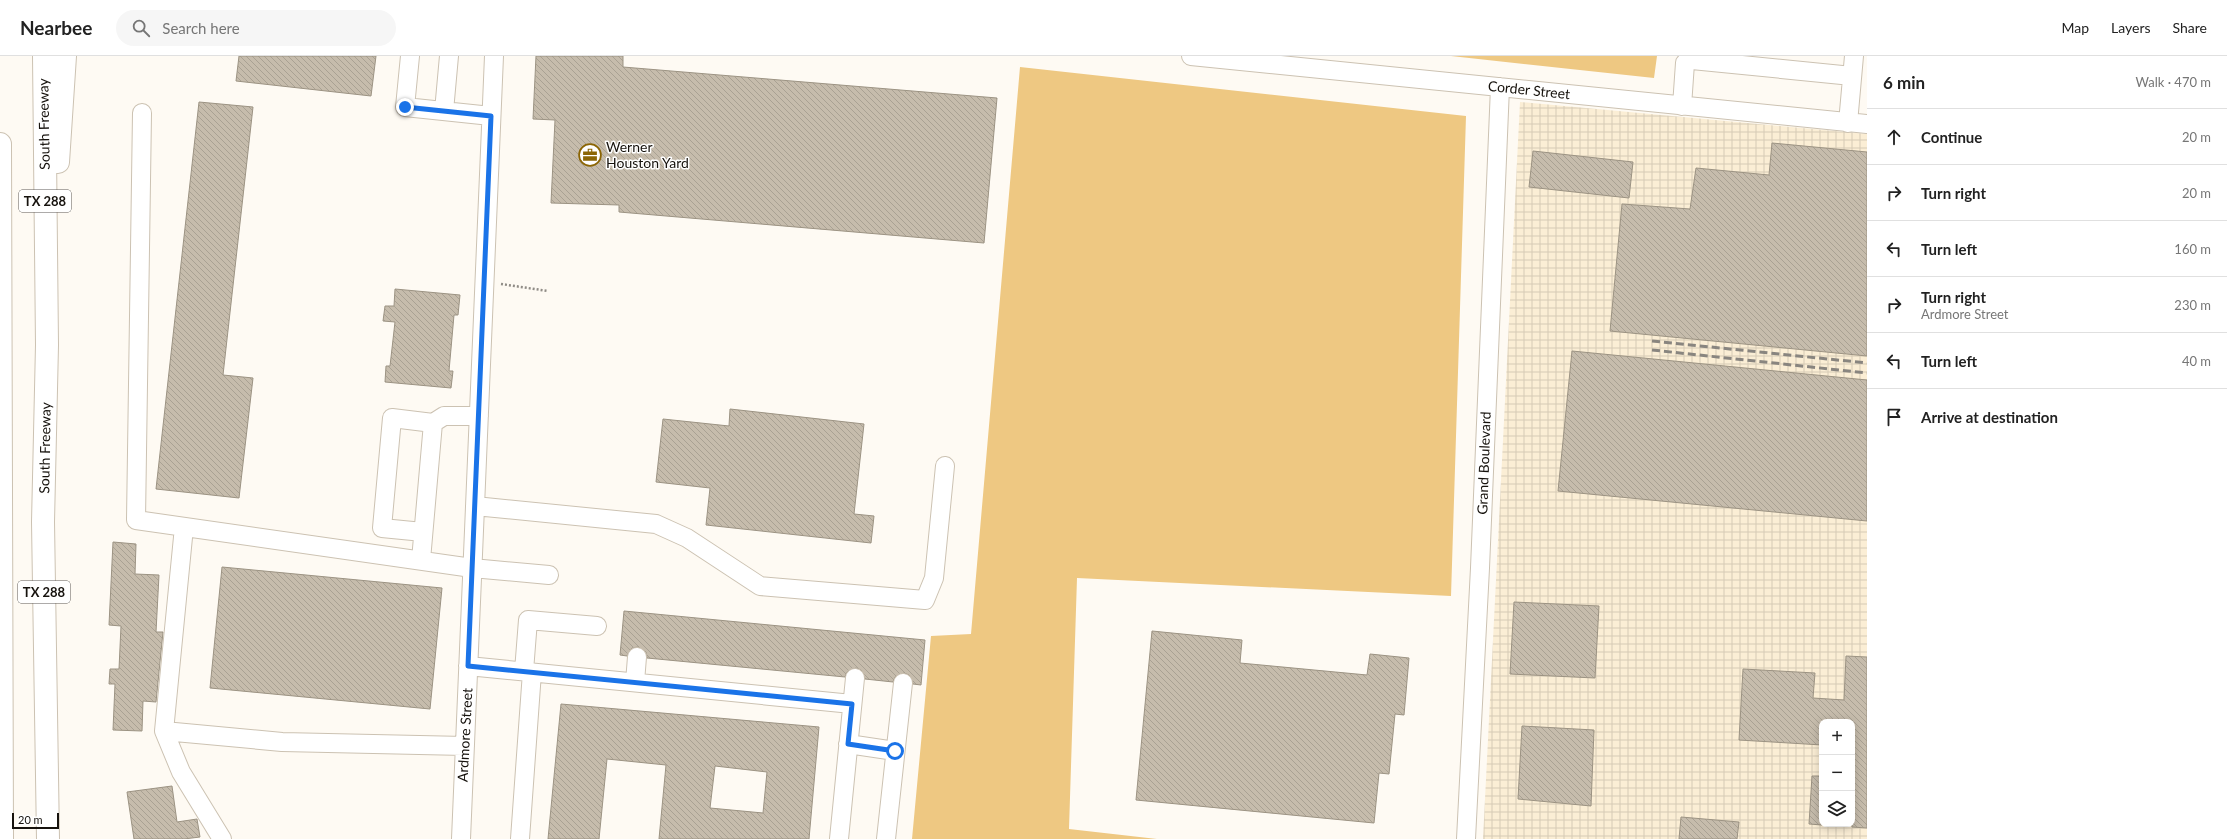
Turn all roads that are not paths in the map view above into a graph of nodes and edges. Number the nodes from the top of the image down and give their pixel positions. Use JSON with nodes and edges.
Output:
{"nodes":[{"id":1,"x":44,"y":56,"type":"edge"},
{"id":2,"x":64,"y":56,"type":"edge"},
{"id":3,"x":410,"y":56,"type":"edge"},
{"id":4,"x":449,"y":56,"type":"edge"},
{"id":5,"x":494,"y":56,"type":"edge"},
{"id":6,"x":1191,"y":56,"type":"edge"},
{"id":7,"x":1854,"y":56,"type":"edge"},
{"id":8,"x":1852,"y":76,"type":"junction"},
{"id":9,"x":1500,"y":87,"type":"junction"},
{"id":10,"x":1682,"y":106,"type":"junction"},
{"id":11,"x":444,"y":111,"type":"junction"},
{"id":12,"x":142,"y":112,"type":"dead end"},
{"id":13,"x":491,"y":116,"type":"junction"},
{"id":14,"x":1848,"y":123,"type":"junction"},
{"id":15,"x":1867,"y":124,"type":"edge"},
{"id":16,"x":0,"y":144,"type":"edge"},
{"id":17,"x":47,"y":345,"type":"junction"},
{"id":18,"x":479,"y":416,"type":"junction"},
{"id":19,"x":433,"y":423,"type":"junction"},
{"id":20,"x":945,"y":466,"type":"dead end"},
{"id":21,"x":475,"y":506,"type":"junction"},
{"id":22,"x":184,"y":527,"type":"junction"},
{"id":23,"x":423,"y":532,"type":"junction"},
{"id":24,"x":421,"y":560,"type":"junction"},
{"id":25,"x":472,"y":568,"type":"junction"},
{"id":26,"x":550,"y":575,"type":"dead end"},
{"id":27,"x":597,"y":626,"type":"dead end"},
{"id":28,"x":637,"y":657,"type":"dead end"},
{"id":29,"x":468,"y":666,"type":"junction"},
{"id":30,"x":528,"y":672,"type":"junction"},
{"id":31,"x":855,"y":678,"type":"dead end"},
{"id":32,"x":635,"y":682,"type":"junction"},
{"id":33,"x":903,"y":683,"type":"dead end"},
{"id":34,"x":852,"y":704,"type":"junction"},
{"id":35,"x":164,"y":732,"type":"junction"},
{"id":36,"x":848,"y":744,"type":"junction"},
{"id":37,"x":465,"y":746,"type":"junction"},
{"id":38,"x":895,"y":751,"type":"junction"},
{"id":39,"x":2,"y":839,"type":"edge"},
{"id":40,"x":48,"y":839,"type":"edge"},
{"id":41,"x":222,"y":839,"type":"edge"},
{"id":42,"x":460,"y":839,"type":"edge"},
{"id":43,"x":520,"y":839,"type":"edge"},
{"id":44,"x":839,"y":839,"type":"edge"},
{"id":45,"x":886,"y":839,"type":"edge"},
{"id":46,"x":1466,"y":839,"type":"edge"}],
"edges":[{"from":1,"to":17,"type":"highway","name":"South Freeway","number":"TX 288"},
{"from":2,"to":17,"type":"highway"},
{"from":3,"to":11,"type":"street"},
{"from":4,"to":11,"type":"street"},
{"from":5,"to":13,"type":"street","name":"Ardmore Street"},
{"from":6,"to":9,"type":"street","name":"Corder Street"},
{"from":7,"to":8,"type":"street"},
{"from":8,"to":10,"type":"street"},
{"from":8,"to":14,"type":"street"},
{"from":9,"to":10,"type":"street","name":"Corder Street"},
{"from":9,"to":46,"type":"street","name":"Grand Boulevard"},
{"from":10,"to":14,"type":"street","name":"Corder Street"},
{"from":11,"to":13,"type":"street"},
{"from":12,"to":22,"type":"street"},
{"from":13,"to":18,"type":"street","name":"Ardmore Street"},
{"from":14,"to":15,"type":"street","name":"Corder Street"},
{"from":16,"to":39,"type":"highway"},
{"from":17,"to":40,"type":"highway","name":"South Freeway","number":"TX 288"},
{"from":18,"to":19,"type":"street"},
{"from":18,"to":21,"type":"street","name":"Ardmore Street"},
{"from":19,"to":23,"type":"street"},
{"from":19,"to":23,"type":"street"},
{"from":20,"to":21,"type":"street"},
{"from":21,"to":25,"type":"street","name":"Ardmore Street"},
{"from":22,"to":24,"type":"street"},
{"from":22,"to":35,"type":"street"},
{"from":23,"to":24,"type":"street"},
{"from":24,"to":25,"type":"street"},
{"from":25,"to":26,"type":"street"},
{"from":25,"to":29,"type":"street","name":"Ardmore Street"},
{"from":27,"to":30,"type":"street"},
{"from":28,"to":32,"type":"street"},
{"from":29,"to":30,"type":"street"},
{"from":29,"to":37,"type":"street","name":"Ardmore Street"},
{"from":30,"to":32,"type":"street"},
{"from":30,"to":43,"type":"street"},
{"from":31,"to":34,"type":"street"},
{"from":32,"to":34,"type":"street"},
{"from":33,"to":38,"type":"street"},
{"from":34,"to":36,"type":"street"},
{"from":35,"to":37,"type":"street"},
{"from":35,"to":41,"type":"street"},
{"from":36,"to":38,"type":"street"},
{"from":36,"to":44,"type":"street"},
{"from":37,"to":42,"type":"street","name":"Ardmore Street"},
{"from":38,"to":45,"type":"street"}]}
